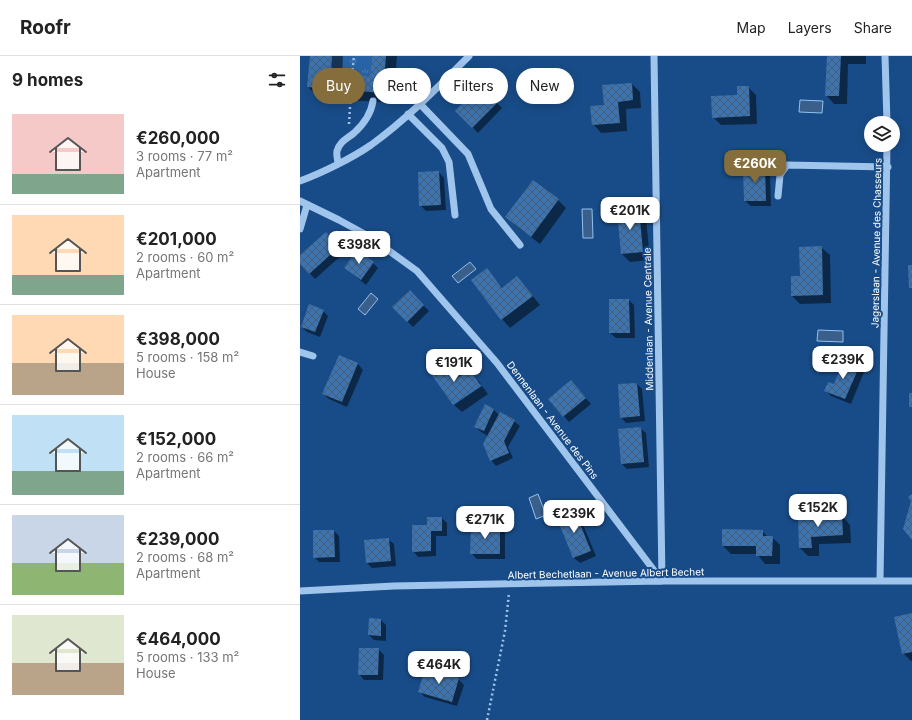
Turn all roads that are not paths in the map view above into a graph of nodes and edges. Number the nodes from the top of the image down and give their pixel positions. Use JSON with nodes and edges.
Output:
{"nodes":[{"id":1,"x":469,"y":56,"type":"edge"},
{"id":2,"x":654,"y":56,"type":"edge"},
{"id":3,"x":885,"y":56,"type":"edge"},
{"id":4,"x":431,"y":93,"type":"edge"},
{"id":5,"x":373,"y":101,"type":"dead end"},
{"id":6,"x":420,"y":104,"type":"joint"},
{"id":7,"x":408,"y":114,"type":"junction"},
{"id":8,"x":887,"y":116,"type":"edge"},
{"id":9,"x":887,"y":152,"type":"edge"},
{"id":10,"x":338,"y":164,"type":"junction"},
{"id":11,"x":888,"y":166,"type":"junction"},
{"id":12,"x":300,"y":181,"type":"edge"},
{"id":13,"x":778,"y":196,"type":"dead end"},
{"id":14,"x":300,"y":201,"type":"edge"},
{"id":15,"x":308,"y":205,"type":"junction"},
{"id":16,"x":455,"y":215,"type":"dead end"},
{"id":17,"x":300,"y":229,"type":"edge"},
{"id":18,"x":520,"y":245,"type":"dead end"},
{"id":19,"x":300,"y":352,"type":"edge"},
{"id":20,"x":313,"y":356,"type":"dead end"},
{"id":21,"x":662,"y":581,"type":"junction"},
{"id":22,"x":880,"y":581,"type":"junction"},
{"id":23,"x":912,"y":581,"type":"edge"},
{"id":24,"x":300,"y":591,"type":"edge"}],
"edges":[{"from":1,"to":4,"type":"street"},
{"from":2,"to":21,"type":"street","name":"Middenlaan - Avenue Centrale"},
{"from":3,"to":8,"type":"street"},
{"from":5,"to":10,"type":"street"},
{"from":6,"to":7,"type":"street"},
{"from":6,"to":18,"type":"street"},
{"from":7,"to":10,"type":"street"},
{"from":7,"to":16,"type":"street"},
{"from":9,"to":11,"type":"street","name":"Jagerslaan - Avenue des Chasseurs"},
{"from":10,"to":12,"type":"street"},
{"from":11,"to":13,"type":"street"},
{"from":11,"to":22,"type":"street","name":"Jagerslaan - Avenue des Chasseurs"},
{"from":14,"to":15,"type":"street","name":"Dennenlaan - Avenue des Pins"},
{"from":15,"to":17,"type":"street"},
{"from":15,"to":21,"type":"street","name":"Dennenlaan - Avenue des Pins"},
{"from":19,"to":20,"type":"street"},
{"from":21,"to":22,"type":"street","name":"Albert Bechetlaan - Avenue Albert Bechet"},
{"from":21,"to":24,"type":"street","name":"Albert Bechetlaan - Avenue Albert Bechet"},
{"from":22,"to":23,"type":"street","name":"Albert Bechetlaan - Avenue Albert Bechet"}]}
